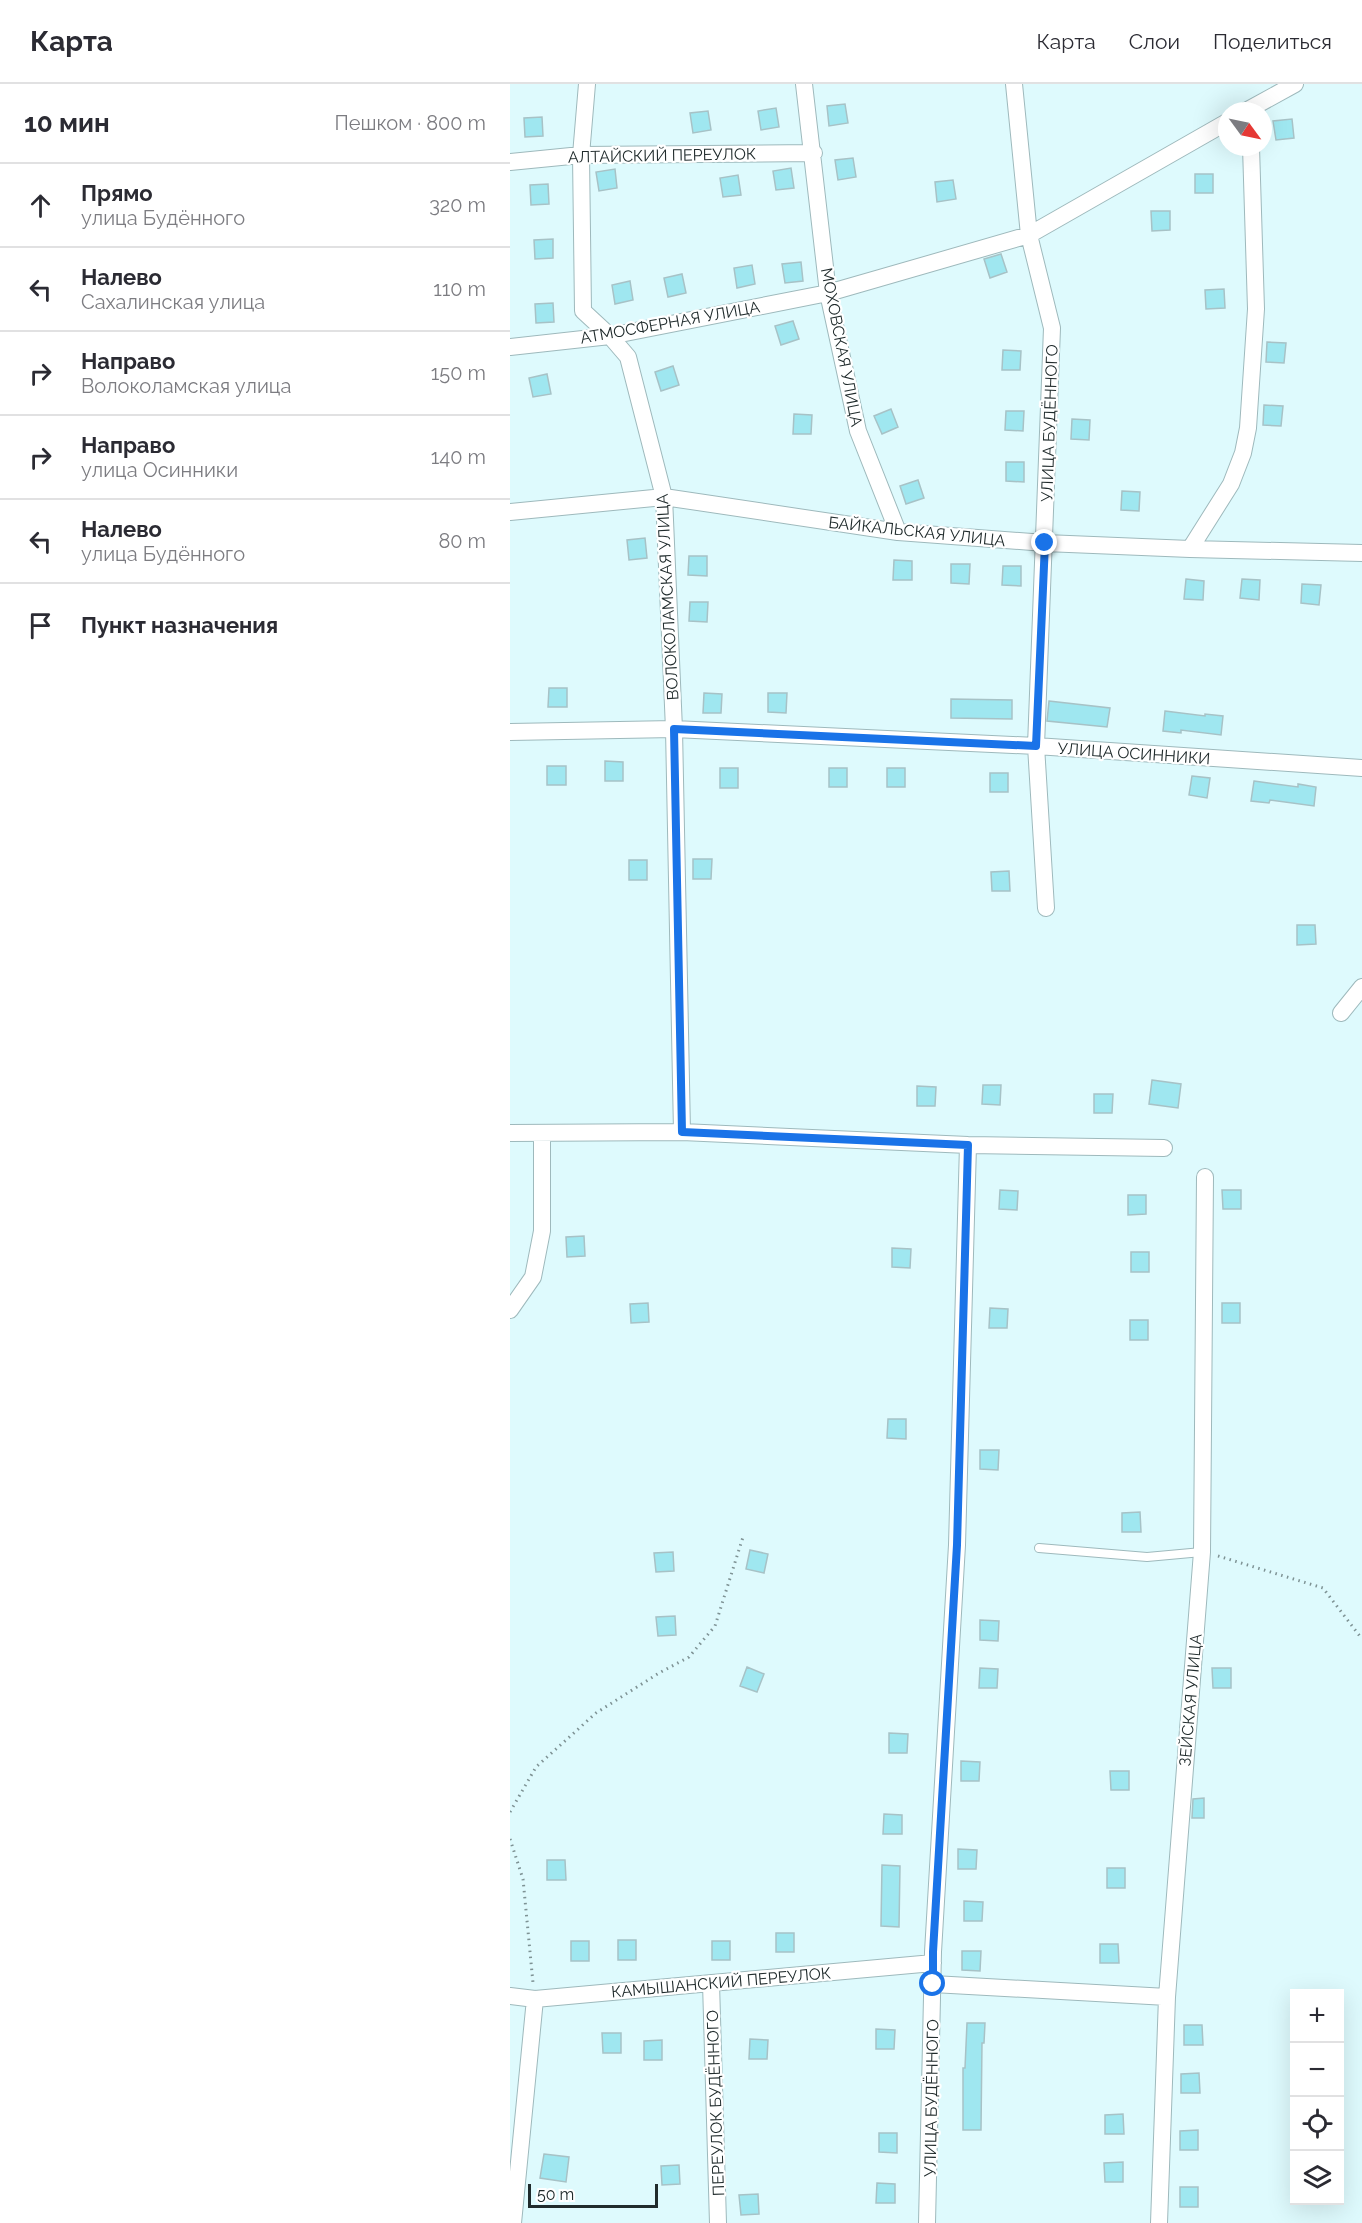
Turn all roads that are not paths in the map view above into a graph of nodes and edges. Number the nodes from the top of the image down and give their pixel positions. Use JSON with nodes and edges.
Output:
{"nodes":[{"id":1,"x":587,"y":84,"type":"edge"},
{"id":2,"x":804,"y":84,"type":"edge"},
{"id":3,"x":1014,"y":84,"type":"edge"},
{"id":4,"x":1295,"y":84,"type":"edge"},
{"id":5,"x":1269,"y":91,"type":"edge"},
{"id":6,"x":1257,"y":102,"type":"edge"},
{"id":7,"x":1218,"y":127,"type":"edge"},
{"id":8,"x":814,"y":153,"type":"junction"},
{"id":9,"x":581,"y":155,"type":"junction"},
{"id":10,"x":1251,"y":156,"type":"edge"},
{"id":11,"x":510,"y":162,"type":"edge"},
{"id":12,"x":1029,"y":235,"type":"junction"},
{"id":13,"x":828,"y":293,"type":"junction"},
{"id":14,"x":610,"y":336,"type":"junction"},
{"id":15,"x":510,"y":347,"type":"edge"},
{"id":16,"x":664,"y":497,"type":"junction"},
{"id":17,"x":510,"y":512,"type":"edge"},
{"id":18,"x":898,"y":532,"type":"junction"},
{"id":19,"x":1045,"y":543,"type":"junction"},
{"id":20,"x":1190,"y":549,"type":"junction"},
{"id":21,"x":1362,"y":553,"type":"edge"},
{"id":22,"x":674,"y":729,"type":"junction"},
{"id":23,"x":510,"y":732,"type":"edge"},
{"id":24,"x":1036,"y":746,"type":"junction"},
{"id":25,"x":1362,"y":768,"type":"edge"},
{"id":26,"x":1046,"y":908,"type":"dead end"},
{"id":27,"x":1362,"y":987,"type":"edge"},
{"id":28,"x":1341,"y":1013,"type":"dead end"},
{"id":29,"x":682,"y":1132,"type":"junction"},
{"id":30,"x":510,"y":1133,"type":"edge"},
{"id":31,"x":542,"y":1133,"type":"junction"},
{"id":32,"x":968,"y":1145,"type":"junction"},
{"id":33,"x":1164,"y":1148,"type":"dead end"},
{"id":34,"x":1205,"y":1177,"type":"dead end"},
{"id":35,"x":510,"y":1310,"type":"edge"},
{"id":36,"x":1039,"y":1548,"type":"dead end"},
{"id":37,"x":1202,"y":1552,"type":"junction"},
{"id":38,"x":933,"y":1963,"type":"junction"},
{"id":39,"x":711,"y":1983,"type":"junction"},
{"id":40,"x":933,"y":1984,"type":"junction"},
{"id":41,"x":510,"y":1996,"type":"edge"},
{"id":42,"x":1167,"y":1997,"type":"junction"},
{"id":43,"x":535,"y":1999,"type":"junction"},
{"id":44,"x":513,"y":2223,"type":"edge"},
{"id":45,"x":718,"y":2223,"type":"edge"},
{"id":46,"x":927,"y":2223,"type":"edge"},
{"id":47,"x":1159,"y":2223,"type":"edge"}],
"edges":[{"from":1,"to":9,"type":"street","name":"ВОЛОКОЛАМСКАЯ УЛИЦА"},
{"from":2,"to":8,"type":"street","name":"МОХОВСКАЯ УЛИЦА"},
{"from":3,"to":12,"type":"street","name":"УЛИЦА БУДЁННОГО"},
{"from":4,"to":5,"type":"street"},
{"from":5,"to":6,"type":"street"},
{"from":7,"to":12,"type":"street","name":"АТМОСФЕРНАЯ УЛИЦА"},
{"from":8,"to":9,"type":"street","name":"АЛТАЙСКИЙ ПЕРЕУЛОК"},
{"from":8,"to":13,"type":"street","name":"МОХОВСКАЯ УЛИЦА"},
{"from":9,"to":11,"type":"street","name":"АЛТАЙСКИЙ ПЕРЕУЛОК"},
{"from":9,"to":14,"type":"street","name":"ВОЛОКОЛАМСКАЯ УЛИЦА"},
{"from":10,"to":20,"type":"street"},
{"from":12,"to":13,"type":"street","name":"АТМОСФЕРНАЯ УЛИЦА"},
{"from":12,"to":19,"type":"street","name":"УЛИЦА БУДЁННОГО"},
{"from":13,"to":14,"type":"street","name":"АТМОСФЕРНАЯ УЛИЦА"},
{"from":13,"to":18,"type":"street","name":"МОХОВСКАЯ УЛИЦА"},
{"from":14,"to":15,"type":"street","name":"АТМОСФЕРНАЯ УЛИЦА"},
{"from":14,"to":16,"type":"street","name":"ВОЛОКОЛАМСКАЯ УЛИЦА"},
{"from":16,"to":17,"type":"street","name":"БАЙКАЛЬСКАЯ УЛИЦА"},
{"from":16,"to":18,"type":"street","name":"БАЙКАЛЬСКАЯ УЛИЦА"},
{"from":16,"to":22,"type":"street","name":"ВОЛОКОЛАМСКАЯ УЛИЦА"},
{"from":18,"to":19,"type":"street","name":"БАЙКАЛЬСКАЯ УЛИЦА"},
{"from":19,"to":20,"type":"street","name":"БАЙКАЛЬСКАЯ УЛИЦА"},
{"from":19,"to":24,"type":"street","name":"УЛИЦА БУДЁННОГО"},
{"from":20,"to":21,"type":"street","name":"БАЙКАЛЬСКАЯ УЛИЦА"},
{"from":22,"to":23,"type":"street","name":"УЛИЦА ОСИННИКИ"},
{"from":22,"to":24,"type":"street","name":"УЛИЦА ОСИННИКИ"},
{"from":22,"to":29,"type":"street","name":"ВОЛОКОЛАМСКАЯ УЛИЦА"},
{"from":24,"to":25,"type":"street","name":"УЛИЦА ОСИННИКИ"},
{"from":24,"to":26,"type":"street","name":"УЛИЦА БУДЁННОГО"},
{"from":27,"to":28,"type":"street"},
{"from":29,"to":31,"type":"street"},
{"from":29,"to":32,"type":"street"},
{"from":30,"to":31,"type":"street"},
{"from":31,"to":35,"type":"street"},
{"from":32,"to":33,"type":"street"},
{"from":32,"to":38,"type":"street","name":"УЛИЦА БУДЁННОГО"},
{"from":34,"to":37,"type":"street","name":"ЗЕЙСКАЯ УЛИЦА"},
{"from":36,"to":37,"type":"lane"},
{"from":37,"to":42,"type":"street","name":"ЗЕЙСКАЯ УЛИЦА"},
{"from":38,"to":39,"type":"street","name":"КАМЫШАНСКИЙ ПЕРЕУЛОК"},
{"from":38,"to":40,"type":"street","name":"УЛИЦА БУДЁННОГО"},
{"from":39,"to":43,"type":"street","name":"КАМЫШАНСКИЙ ПЕРЕУЛОК"},
{"from":39,"to":45,"type":"street","name":"ПЕРЕУЛОК БУДЁННОГО"},
{"from":40,"to":42,"type":"street"},
{"from":40,"to":46,"type":"street","name":"УЛИЦА БУДЁННОГО"},
{"from":41,"to":43,"type":"street","name":"КАМЫШАНСКИЙ ПЕРЕУЛОК"},
{"from":42,"to":47,"type":"street","name":"ЗЕЙСКАЯ УЛИЦА"},
{"from":43,"to":44,"type":"street"}]}
